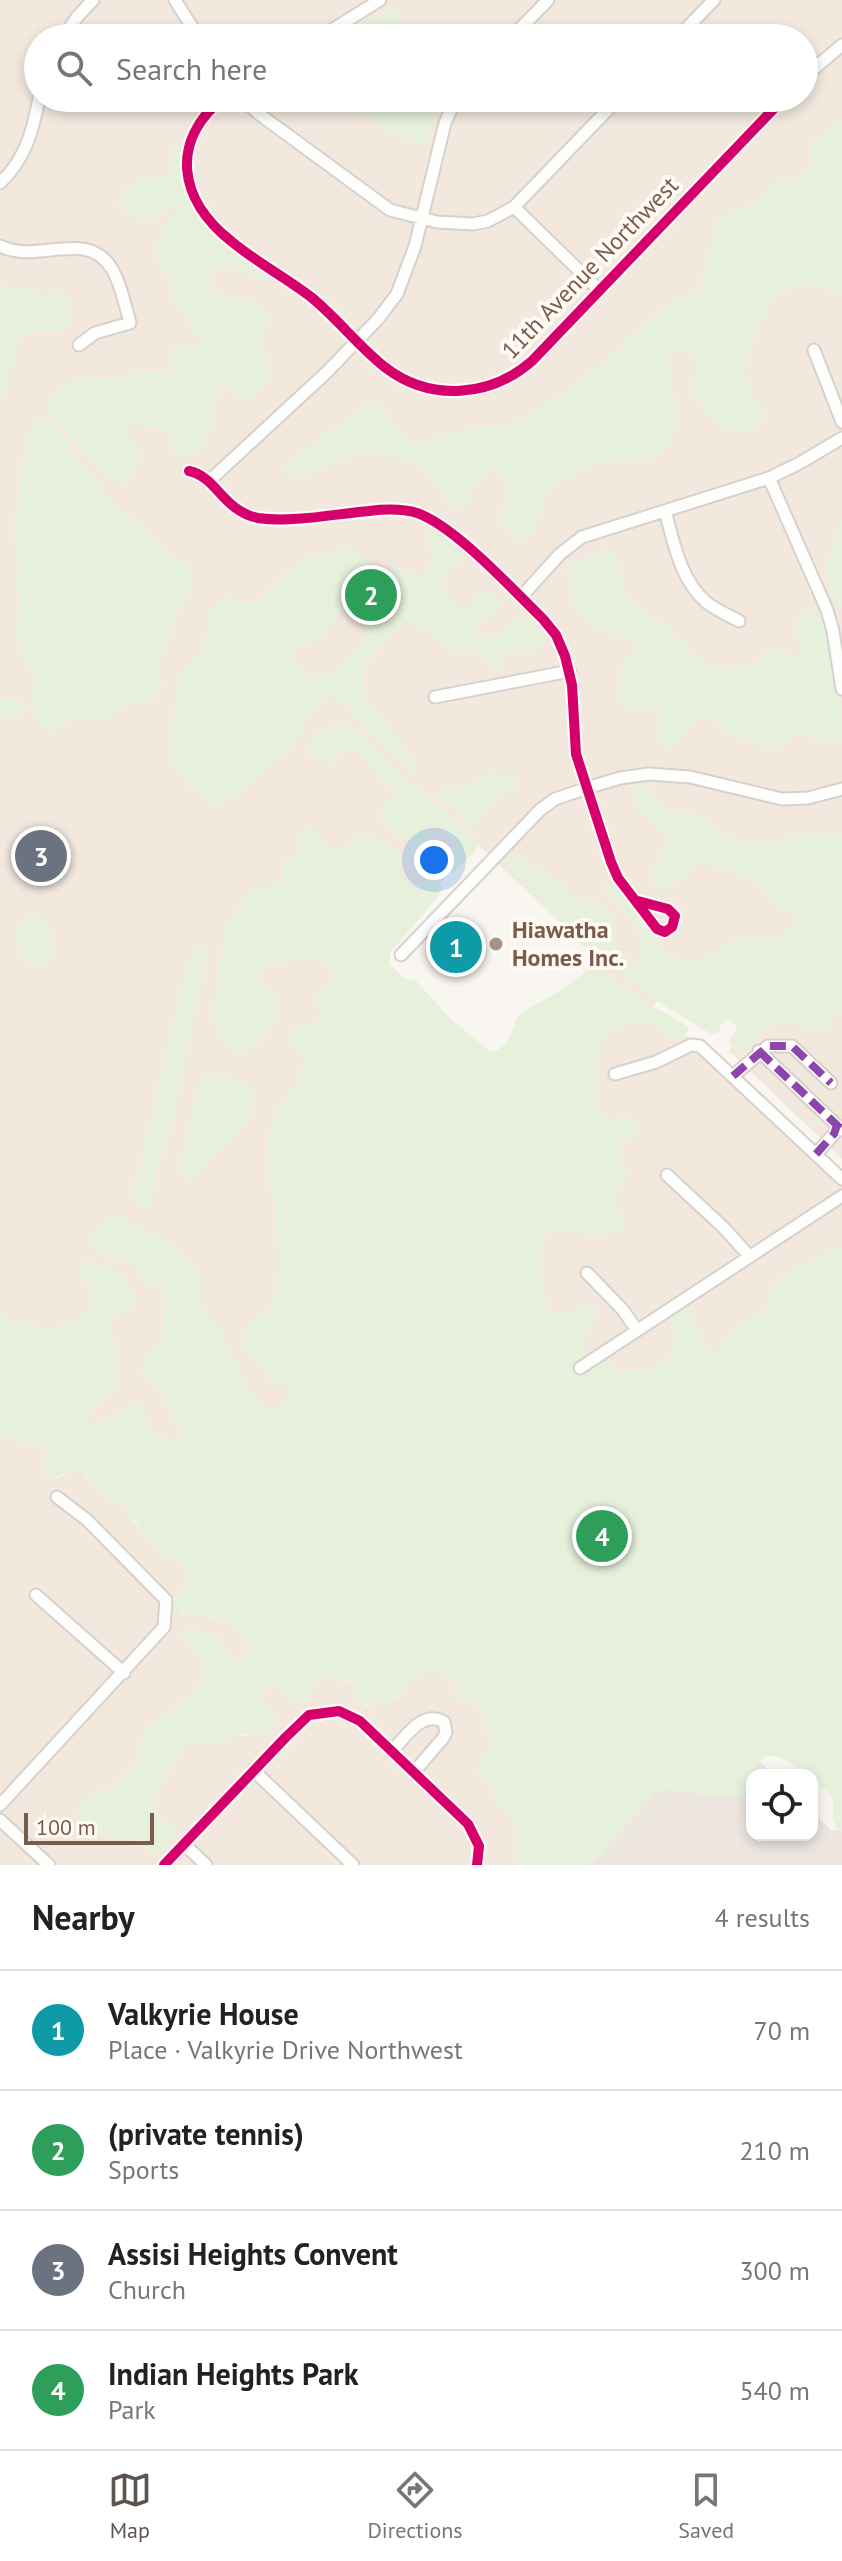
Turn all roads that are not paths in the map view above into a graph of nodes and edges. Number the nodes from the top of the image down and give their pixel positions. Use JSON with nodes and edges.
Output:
{"nodes":[{"id":1,"x":93,"y":0,"type":"edge"},
{"id":2,"x":175,"y":0,"type":"edge"},
{"id":3,"x":380,"y":0,"type":"edge"},
{"id":4,"x":548,"y":0,"type":"edge"},
{"id":5,"x":714,"y":0,"type":"edge"},
{"id":6,"x":72,"y":24,"type":"edge"},
{"id":7,"x":190,"y":24,"type":"edge"},
{"id":8,"x":341,"y":24,"type":"edge"},
{"id":9,"x":525,"y":24,"type":"edge"},
{"id":10,"x":691,"y":24,"type":"edge"},
{"id":11,"x":841,"y":47,"type":"edge"},
{"id":12,"x":818,"y":66,"type":"edge"},
{"id":13,"x":35,"y":112,"type":"edge"},
{"id":14,"x":210,"y":112,"type":"edge"},
{"id":15,"x":257,"y":112,"type":"edge"},
{"id":16,"x":450,"y":112,"type":"edge"},
{"id":17,"x":606,"y":112,"type":"edge"},
{"id":18,"x":771,"y":112,"type":"edge"},
{"id":19,"x":0,"y":183,"type":"edge"},
{"id":20,"x":514,"y":207,"type":"junction"},
{"id":21,"x":421,"y":219,"type":"junction"},
{"id":22,"x":0,"y":246,"type":"edge"},
{"id":23,"x":599,"y":290,"type":"junction"},
{"id":24,"x":358,"y":340,"type":"junction"},
{"id":25,"x":79,"y":345,"type":"dead end"},
{"id":26,"x":814,"y":350,"type":"dead end"},
{"id":27,"x":842,"y":422,"type":"edge"},
{"id":28,"x":842,"y":438,"type":"edge"},
{"id":29,"x":189,"y":471,"type":"dead end"},
{"id":30,"x":769,"y":478,"type":"junction"},
{"id":31,"x":208,"y":482,"type":"junction"},
{"id":32,"x":665,"y":511,"type":"junction"},
{"id":33,"x":521,"y":597,"type":"junction"},
{"id":34,"x":739,"y":621,"type":"dead end"},
{"id":35,"x":570,"y":671,"type":"junction"},
{"id":36,"x":842,"y":689,"type":"edge"},
{"id":37,"x":435,"y":697,"type":"dead end"},
{"id":38,"x":587,"y":788,"type":"junction"},
{"id":39,"x":842,"y":789,"type":"edge"},
{"id":40,"x":638,"y":901,"type":"dead end"},
{"id":41,"x":401,"y":955,"type":"dead end"},
{"id":42,"x":759,"y":1051,"type":"junction"},
{"id":43,"x":615,"y":1074,"type":"dead end"},
{"id":44,"x":733,"y":1076,"type":"junction"},
{"id":45,"x":831,"y":1083,"type":"dead end"},
{"id":46,"x":840,"y":1128,"type":"edge"},
{"id":47,"x":816,"y":1154,"type":"junction"},
{"id":48,"x":667,"y":1175,"type":"dead end"},
{"id":49,"x":842,"y":1179,"type":"edge"},
{"id":50,"x":842,"y":1196,"type":"edge"},
{"id":51,"x":750,"y":1257,"type":"junction"},
{"id":52,"x":587,"y":1273,"type":"dead end"},
{"id":53,"x":637,"y":1330,"type":"junction"},
{"id":54,"x":580,"y":1368,"type":"dead end"},
{"id":55,"x":57,"y":1497,"type":"dead end"},
{"id":56,"x":36,"y":1595,"type":"dead end"},
{"id":57,"x":124,"y":1673,"type":"junction"},
{"id":58,"x":391,"y":1752,"type":"junction"},
{"id":59,"x":253,"y":1770,"type":"junction"},
{"id":60,"x":414,"y":1772,"type":"junction"},
{"id":61,"x":0,"y":1805,"type":"edge"},
{"id":62,"x":0,"y":1820,"type":"edge"},
{"id":63,"x":184,"y":1844,"type":"junction"},
{"id":64,"x":49,"y":1865,"type":"edge"},
{"id":65,"x":164,"y":1865,"type":"edge"},
{"id":66,"x":206,"y":1865,"type":"edge"},
{"id":67,"x":353,"y":1865,"type":"edge"},
{"id":68,"x":477,"y":1865,"type":"edge"}],
"edges":[{"from":1,"to":6,"type":"street"},
{"from":2,"to":7,"type":"street"},
{"from":3,"to":8,"type":"street"},
{"from":4,"to":9,"type":"street"},
{"from":5,"to":10,"type":"street"},
{"from":11,"to":12,"type":"street"},
{"from":13,"to":19,"type":"street"},
{"from":14,"to":24,"type":"street","name":"11th Avenue Northwest"},
{"from":15,"to":21,"type":"street"},
{"from":16,"to":21,"type":"street"},
{"from":17,"to":20,"type":"street"},
{"from":18,"to":23,"type":"street","name":"11th Avenue Northwest"},
{"from":20,"to":21,"type":"street"},
{"from":20,"to":23,"type":"street"},
{"from":21,"to":24,"type":"street"},
{"from":22,"to":25,"type":"street"},
{"from":23,"to":24,"type":"street","name":"11th Avenue Northwest"},
{"from":24,"to":31,"type":"street"},
{"from":26,"to":27,"type":"street"},
{"from":28,"to":30,"type":"street"},
{"from":29,"to":31,"type":"street"},
{"from":30,"to":32,"type":"street"},
{"from":30,"to":36,"type":"street"},
{"from":31,"to":33,"type":"street"},
{"from":32,"to":33,"type":"street"},
{"from":32,"to":34,"type":"street"},
{"from":33,"to":35,"type":"street"},
{"from":35,"to":37,"type":"street"},
{"from":35,"to":38,"type":"street"},
{"from":38,"to":39,"type":"street"},
{"from":38,"to":40,"type":"street"},
{"from":38,"to":41,"type":"street"},
{"from":42,"to":44,"type":"street"},
{"from":42,"to":45,"type":"street"},
{"from":42,"to":46,"type":"street"},
{"from":43,"to":44,"type":"street"},
{"from":44,"to":47,"type":"street"},
{"from":46,"to":47,"type":"street"},
{"from":47,"to":49,"type":"street"},
{"from":48,"to":51,"type":"street"},
{"from":50,"to":51,"type":"street"},
{"from":51,"to":53,"type":"street"},
{"from":52,"to":53,"type":"street"},
{"from":53,"to":54,"type":"street"},
{"from":55,"to":57,"type":"street"},
{"from":56,"to":57,"type":"street"},
{"from":57,"to":61,"type":"street"},
{"from":58,"to":59,"type":"street"},
{"from":58,"to":60,"type":"street"},
{"from":58,"to":60,"type":"street"},
{"from":59,"to":63,"type":"street"},
{"from":59,"to":67,"type":"street"},
{"from":60,"to":68,"type":"street"},
{"from":62,"to":64,"type":"street"},
{"from":63,"to":65,"type":"street"},
{"from":63,"to":66,"type":"street"}]}
